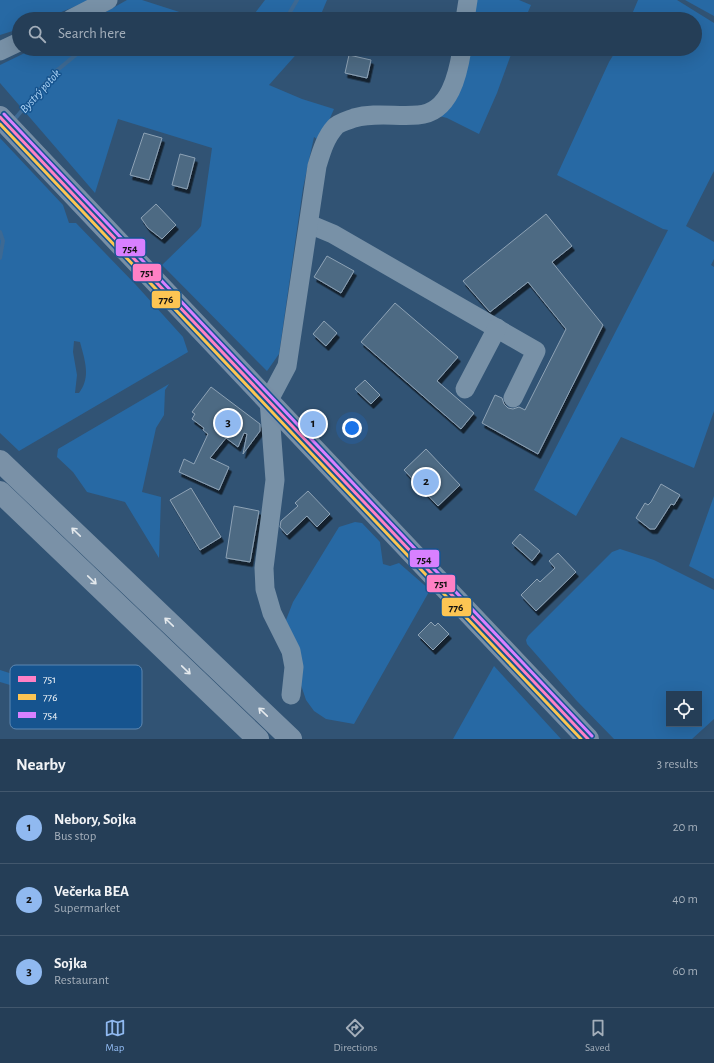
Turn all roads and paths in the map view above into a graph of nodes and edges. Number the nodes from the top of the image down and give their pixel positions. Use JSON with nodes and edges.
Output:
{"nodes":[{"id":1,"x":108,"y":0,"type":"edge"},
{"id":2,"x":468,"y":0,"type":"edge"},
{"id":3,"x":85,"y":12,"type":"edge"},
{"id":4,"x":466,"y":12,"type":"edge"},
{"id":5,"x":12,"y":45,"type":"edge"},
{"id":6,"x":0,"y":51,"type":"edge"},
{"id":7,"x":461,"y":56,"type":"edge"},
{"id":8,"x":0,"y":117,"type":"edge"},
{"id":9,"x":309,"y":224,"type":"junction"},
{"id":10,"x":496,"y":328,"type":"junction"},
{"id":11,"x":464,"y":389,"type":"dead end"},
{"id":12,"x":513,"y":398,"type":"dead end"},
{"id":13,"x":269,"y":400,"type":"junction"},
{"id":14,"x":0,"y":461,"type":"edge"},
{"id":15,"x":7,"y":499,"type":"edge"},
{"id":16,"x":291,"y":695,"type":"dead end"},
{"id":17,"x":258,"y":739,"type":"edge"},
{"id":18,"x":291,"y":739,"type":"edge"},
{"id":19,"x":588,"y":739,"type":"edge"}],
"edges":[{"from":1,"to":3,"type":"street"},
{"from":2,"to":4,"type":"street"},
{"from":5,"to":6,"type":"street"},
{"from":7,"to":9,"type":"street"},
{"from":8,"to":13,"type":"main road"},
{"from":9,"to":10,"type":"street"},
{"from":9,"to":13,"type":"street"},
{"from":10,"to":11,"type":"street"},
{"from":10,"to":12,"type":"street"},
{"from":13,"to":16,"type":"street"},
{"from":13,"to":19,"type":"main road"},
{"from":18,"to":14,"type":"highway","one_way":true},
{"from":15,"to":17,"type":"highway","one_way":true}]}
